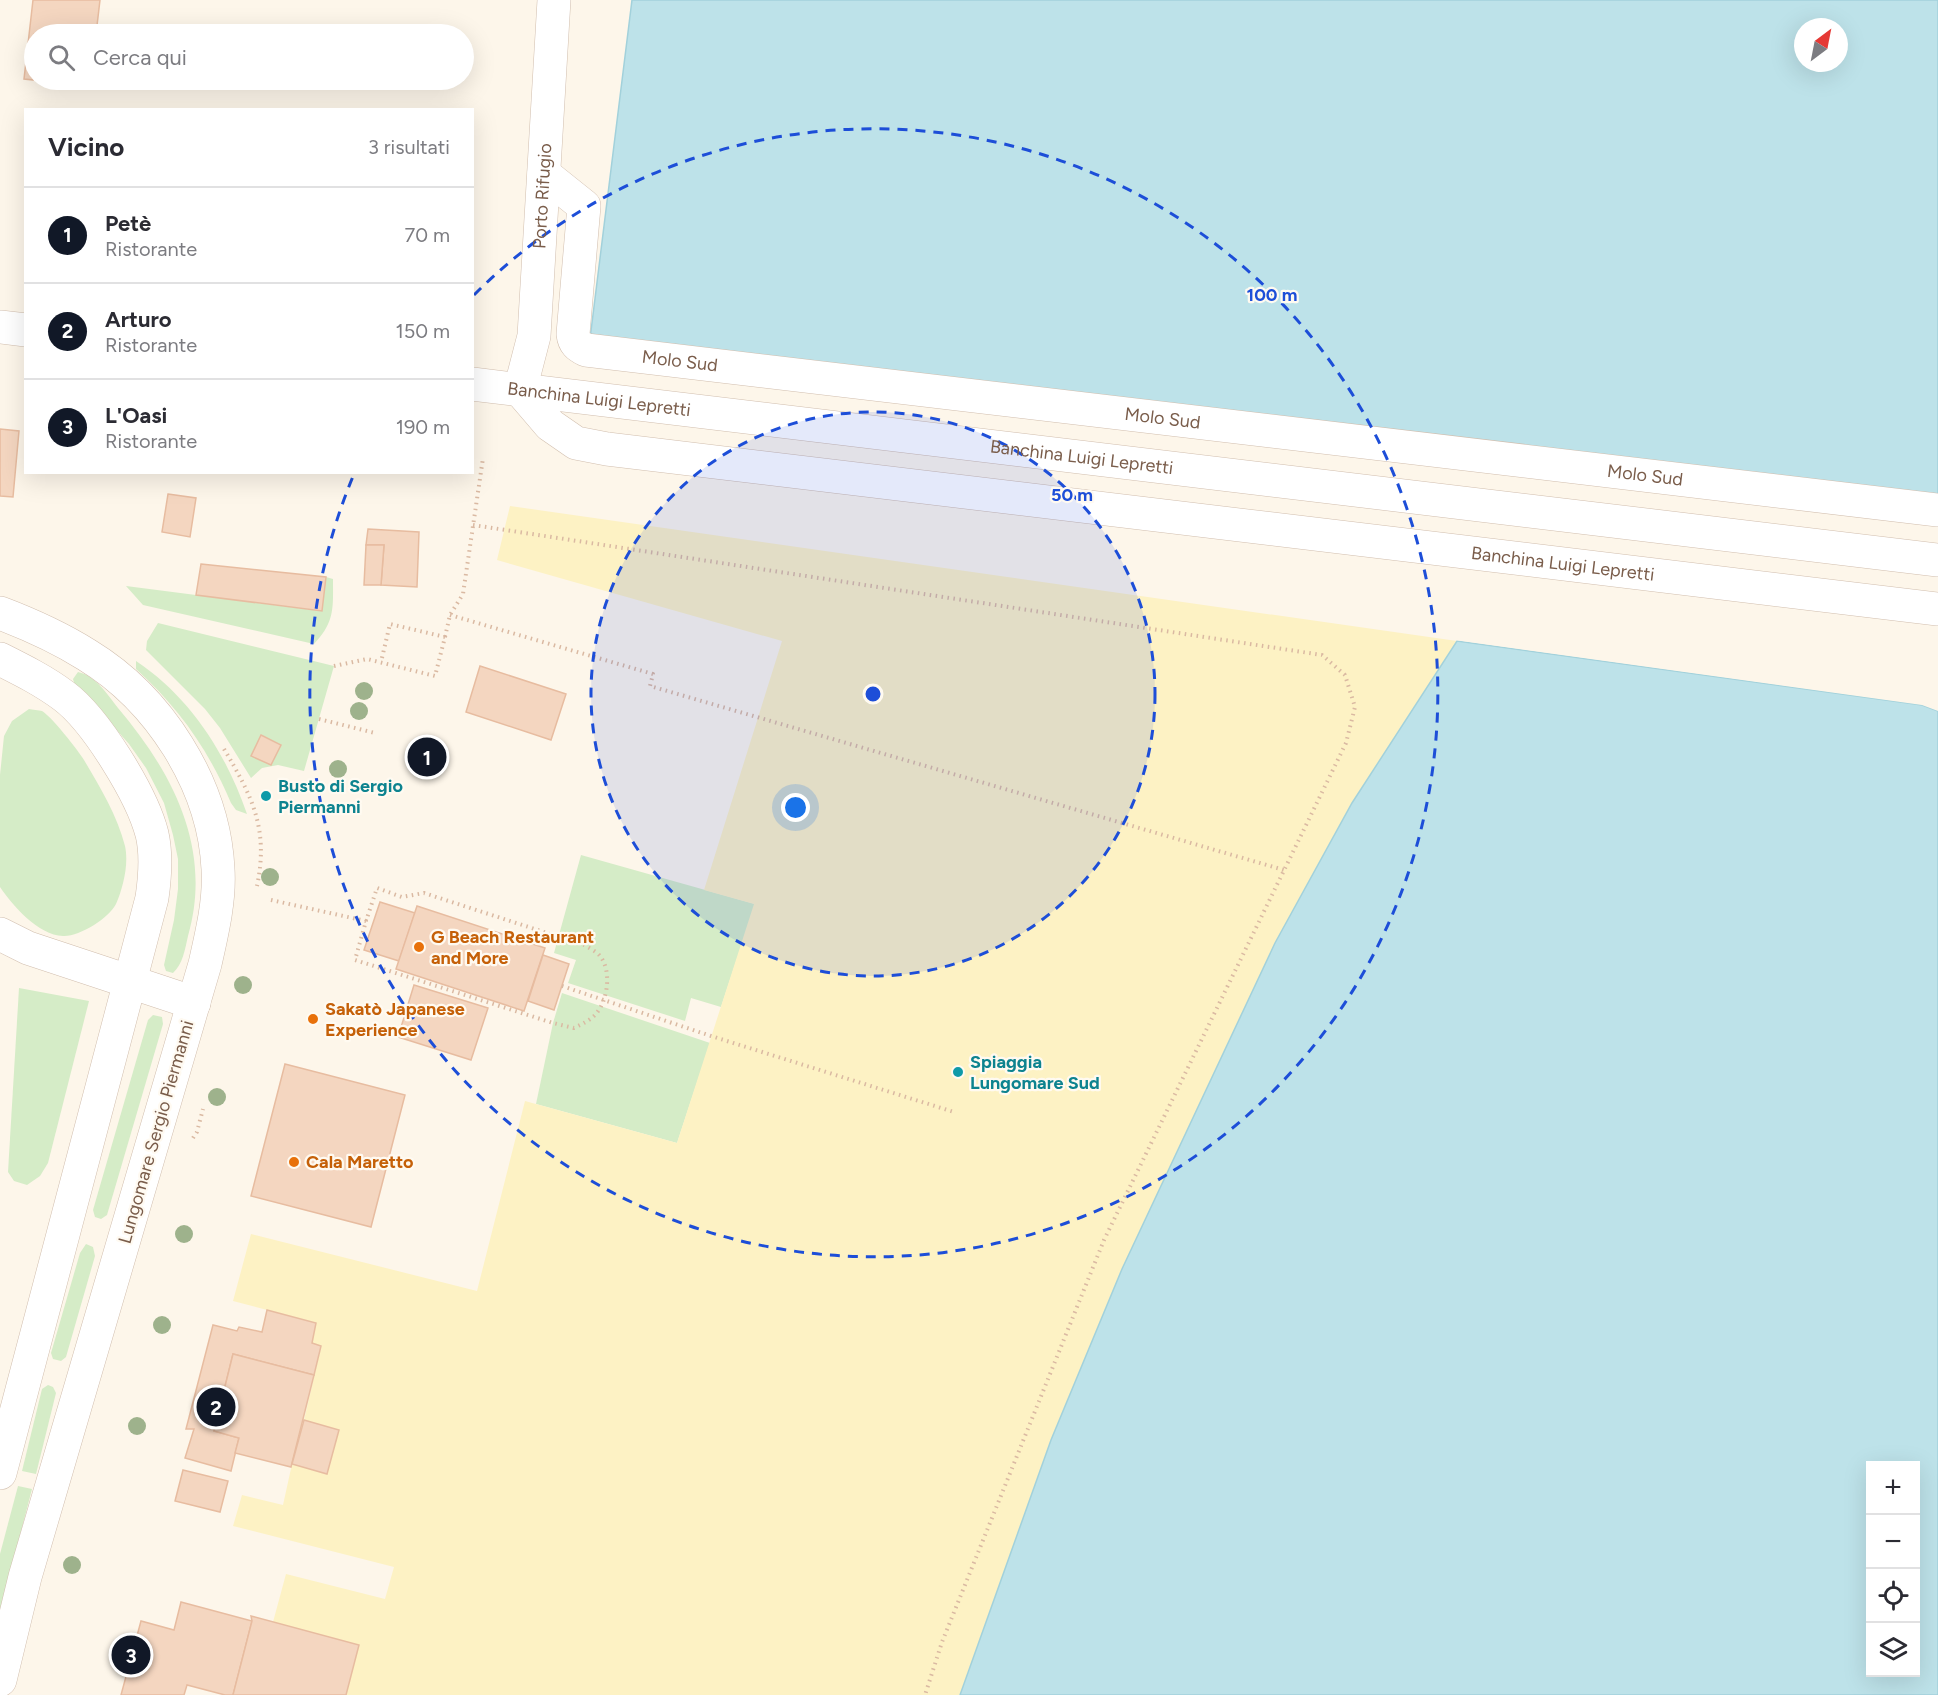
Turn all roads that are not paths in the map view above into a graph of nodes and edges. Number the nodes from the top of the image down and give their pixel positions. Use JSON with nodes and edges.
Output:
{"nodes":[{"id":1,"x":554,"y":0,"type":"edge"},
{"id":2,"x":544,"y":174,"type":"junction"},
{"id":3,"x":0,"y":327,"type":"edge"},
{"id":4,"x":24,"y":330,"type":"edge"},
{"id":5,"x":474,"y":384,"type":"edge"},
{"id":6,"x":520,"y":390,"type":"junction"},
{"id":7,"x":1938,"y":510,"type":"edge"},
{"id":8,"x":1938,"y":560,"type":"edge"},
{"id":9,"x":1938,"y":609,"type":"edge"},
{"id":10,"x":0,"y":614,"type":"edge"},
{"id":11,"x":14,"y":666,"type":"edge"},
{"id":12,"x":0,"y":934,"type":"edge"},
{"id":13,"x":130,"y":983,"type":"junction"},
{"id":14,"x":194,"y":1003,"type":"junction"},
{"id":15,"x":0,"y":1473,"type":"edge"},
{"id":16,"x":0,"y":1680,"type":"edge"}],
"edges":[{"from":1,"to":2,"type":"street","name":"Porto Rifugio"},
{"from":2,"to":6,"type":"street","name":"Porto Rifugio"},
{"from":2,"to":7,"type":"street","name":"Molo Sud"},
{"from":3,"to":4,"type":"street"},
{"from":5,"to":6,"type":"street"},
{"from":6,"to":8,"type":"street","name":"Banchina Luigi Lepretti"},
{"from":6,"to":9,"type":"street","name":"Banchina Luigi Lepretti"},
{"from":10,"to":14,"type":"street","name":"Lungomare Sergio Piermanni"},
{"from":11,"to":13,"type":"street"},
{"from":12,"to":13,"type":"street"},
{"from":13,"to":14,"type":"street"},
{"from":13,"to":15,"type":"street"},
{"from":14,"to":16,"type":"street","name":"Lungomare Sergio Piermanni"}]}
